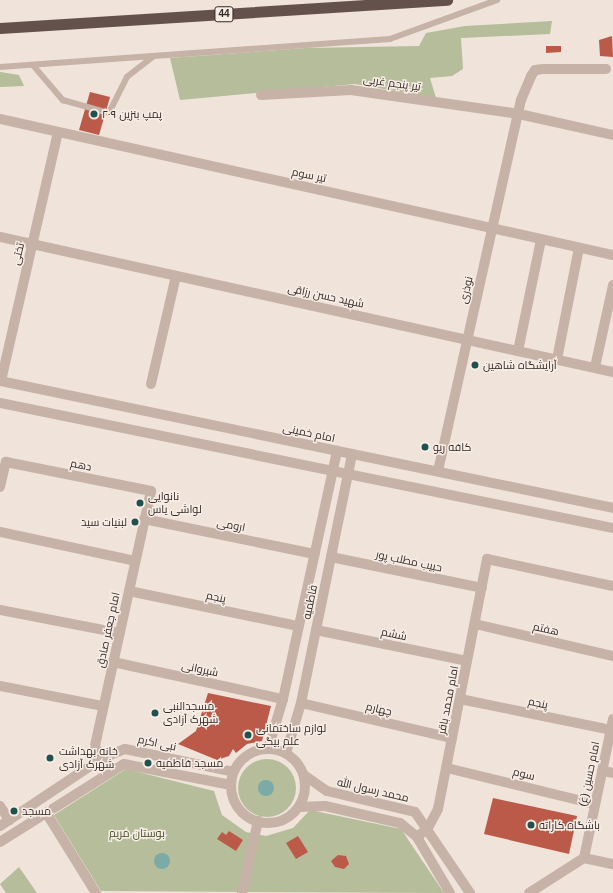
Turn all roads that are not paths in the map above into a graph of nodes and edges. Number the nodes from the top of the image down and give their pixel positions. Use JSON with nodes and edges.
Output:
{"nodes":[{"id":1,"x":448,"y":0,"type":"edge"},
{"id":2,"x":497,"y":0,"type":"edge"},
{"id":3,"x":0,"y":28,"type":"edge"},
{"id":4,"x":154,"y":56,"type":"junction"},
{"id":5,"x":34,"y":66,"type":"junction"},
{"id":6,"x":0,"y":67,"type":"edge"},
{"id":7,"x":606,"y":68,"type":"dead end"},
{"id":8,"x":262,"y":95,"type":"dead end"},
{"id":9,"x":518,"y":114,"type":"junction"},
{"id":10,"x":0,"y":119,"type":"edge"},
{"id":11,"x":58,"y":132,"type":"junction"},
{"id":12,"x":613,"y":135,"type":"edge"},
{"id":13,"x":492,"y":228,"type":"junction"},
{"id":14,"x":0,"y":237,"type":"edge"},
{"id":15,"x":541,"y":240,"type":"junction"},
{"id":16,"x":33,"y":244,"type":"junction"},
{"id":17,"x":579,"y":248,"type":"junction"},
{"id":18,"x":613,"y":255,"type":"edge"},
{"id":19,"x":176,"y":276,"type":"junction"},
{"id":20,"x":613,"y":285,"type":"edge"},
{"id":21,"x":467,"y":339,"type":"junction"},
{"id":22,"x":518,"y":351,"type":"junction"},
{"id":23,"x":557,"y":359,"type":"junction"},
{"id":24,"x":595,"y":367,"type":"junction"},
{"id":25,"x":613,"y":372,"type":"edge"},
{"id":26,"x":1,"y":381,"type":"edge"},
{"id":27,"x":151,"y":384,"type":"dead end"},
{"id":28,"x":0,"y":403,"type":"edge"},
{"id":29,"x":337,"y":451,"type":"junction"},
{"id":30,"x":352,"y":454,"type":"junction"},
{"id":31,"x":332,"y":471,"type":"junction"},
{"id":32,"x":438,"y":471,"type":"junction"},
{"id":33,"x":348,"y":473,"type":"junction"},
{"id":34,"x":0,"y":487,"type":"edge"},
{"id":35,"x":151,"y":491,"type":"joint"},
{"id":36,"x":613,"y":508,"type":"edge"},
{"id":37,"x":144,"y":519,"type":"junction"},
{"id":38,"x":613,"y":528,"type":"edge"},
{"id":39,"x":0,"y":532,"type":"edge"},
{"id":40,"x":314,"y":554,"type":"junction"},
{"id":41,"x":331,"y":557,"type":"junction"},
{"id":42,"x":135,"y":561,"type":"junction"},
{"id":43,"x":613,"y":586,"type":"edge"},
{"id":44,"x":482,"y":588,"type":"junction"},
{"id":45,"x":129,"y":591,"type":"junction"},
{"id":46,"x":0,"y":610,"type":"edge"},
{"id":47,"x":475,"y":624,"type":"junction"},
{"id":48,"x":298,"y":626,"type":"junction"},
{"id":49,"x":316,"y":630,"type":"junction"},
{"id":50,"x":120,"y":633,"type":"junction"},
{"id":51,"x":613,"y":656,"type":"edge"},
{"id":52,"x":467,"y":661,"type":"junction"},
{"id":53,"x":113,"y":662,"type":"junction"},
{"id":54,"x":0,"y":686,"type":"edge"},
{"id":55,"x":283,"y":699,"type":"junction"},
{"id":56,"x":460,"y":699,"type":"junction"},
{"id":57,"x":301,"y":703,"type":"junction"},
{"id":58,"x":103,"y":706,"type":"junction"},
{"id":59,"x":613,"y":719,"type":"edge"},
{"id":60,"x":611,"y":730,"type":"junction"},
{"id":61,"x":452,"y":738,"type":"junction"},
{"id":62,"x":268,"y":749,"type":"junction"},
{"id":63,"x":286,"y":753,"type":"junction"},
{"id":64,"x":101,"y":760,"type":"junction"},
{"id":65,"x":447,"y":768,"type":"junction"},
{"id":66,"x":602,"y":771,"type":"junction"},
{"id":67,"x":107,"y":772,"type":"junction"},
{"id":68,"x":234,"y":772,"type":"junction"},
{"id":69,"x":613,"y":773,"type":"edge"},
{"id":70,"x":304,"y":775,"type":"junction"},
{"id":71,"x":231,"y":785,"type":"junction"},
{"id":72,"x":595,"y":804,"type":"junction"},
{"id":73,"x":298,"y":807,"type":"junction"},
{"id":74,"x":3,"y":812,"type":"edge"},
{"id":75,"x":47,"y":814,"type":"junction"},
{"id":76,"x":258,"y":821,"type":"junction"},
{"id":77,"x":0,"y":826,"type":"edge"},
{"id":78,"x":428,"y":828,"type":"junction"},
{"id":79,"x":417,"y":837,"type":"junction"},
{"id":80,"x":0,"y":842,"type":"edge"},
{"id":81,"x":584,"y":858,"type":"junction"},
{"id":82,"x":613,"y":864,"type":"edge"},
{"id":83,"x":96,"y":893,"type":"edge"},
{"id":84,"x":242,"y":893,"type":"edge"},
{"id":85,"x":450,"y":893,"type":"edge"},
{"id":86,"x":470,"y":893,"type":"edge"},
{"id":87,"x":529,"y":893,"type":"edge"}],
"edges":[{"from":1,"to":3,"type":"highway","number":"44"},
{"from":2,"to":4,"type":"lane"},
{"from":4,"to":5,"type":"lane"},
{"from":4,"to":5,"type":"lane"},
{"from":5,"to":6,"type":"lane"},
{"from":7,"to":9,"type":"street","name":"نوذری"},
{"from":8,"to":9,"type":"street","name":"تیر پنجم غربی"},
{"from":9,"to":12,"type":"street","name":"تیر پنجم غربی"},
{"from":9,"to":13,"type":"street","name":"نوذری"},
{"from":10,"to":11,"type":"street","name":"تیر سوم"},
{"from":11,"to":13,"type":"street","name":"تیر سوم"},
{"from":11,"to":16,"type":"street","name":"تختی"},
{"from":13,"to":15,"type":"street","name":"تیر سوم"},
{"from":13,"to":21,"type":"street","name":"نوذری"},
{"from":14,"to":16,"type":"street","name":"شهید حسن رزاقی"},
{"from":15,"to":17,"type":"street","name":"تیر سوم"},
{"from":15,"to":22,"type":"street"},
{"from":16,"to":19,"type":"street","name":"شهید حسن رزاقی"},
{"from":16,"to":26,"type":"street","name":"تختی"},
{"from":17,"to":18,"type":"street","name":"تیر سوم"},
{"from":17,"to":23,"type":"street"},
{"from":19,"to":21,"type":"street","name":"شهید حسن رزاقی"},
{"from":19,"to":27,"type":"street"},
{"from":20,"to":24,"type":"street"},
{"from":21,"to":22,"type":"street","name":"شهید حسن رزاقی"},
{"from":21,"to":32,"type":"street","name":"نوذری"},
{"from":22,"to":23,"type":"street","name":"شهید حسن رزاقی"},
{"from":23,"to":24,"type":"street","name":"شهید حسن رزاقی"},
{"from":24,"to":25,"type":"street","name":"شهید حسن رزاقی"},
{"from":26,"to":29,"type":"street","name":"امام خمینی"},
{"from":28,"to":31,"type":"street"},
{"from":29,"to":30,"type":"street","name":"امام خمینی"},
{"from":29,"to":31,"type":"street","name":"فاطمیه"},
{"from":30,"to":32,"type":"street","name":"امام خمینی"},
{"from":30,"to":33,"type":"street","name":"فاطمیه"},
{"from":31,"to":33,"type":"street"},
{"from":31,"to":40,"type":"street","name":"فاطمیه"},
{"from":32,"to":36,"type":"street","name":"امام خمینی"},
{"from":33,"to":38,"type":"street"},
{"from":33,"to":41,"type":"street","name":"فاطمیه"},
{"from":34,"to":35,"type":"street","name":"دهم"},
{"from":35,"to":37,"type":"street","name":"امام جعفر صادق"},
{"from":37,"to":40,"type":"street","name":"ارومی"},
{"from":37,"to":42,"type":"street","name":"امام جعفر صادق"},
{"from":39,"to":42,"type":"street"},
{"from":40,"to":48,"type":"street","name":"فاطمیه"},
{"from":41,"to":44,"type":"street","name":"حبیب مطلب پور"},
{"from":41,"to":49,"type":"street","name":"فاطمیه"},
{"from":42,"to":45,"type":"street","name":"امام جعفر صادق"},
{"from":43,"to":44,"type":"street","name":"امام محمد باقر"},
{"from":44,"to":47,"type":"street","name":"امام محمد باقر"},
{"from":45,"to":48,"type":"street","name":"پنجم"},
{"from":45,"to":50,"type":"street","name":"امام جعفر صادق"},
{"from":46,"to":50,"type":"street"},
{"from":47,"to":51,"type":"street","name":"هفتم"},
{"from":47,"to":52,"type":"street","name":"امام محمد باقر"},
{"from":48,"to":55,"type":"street","name":"فاطمیه"},
{"from":49,"to":52,"type":"street","name":"ششم"},
{"from":49,"to":57,"type":"street","name":"فاطمیه"},
{"from":50,"to":53,"type":"street","name":"امام جعفر صادق"},
{"from":52,"to":56,"type":"street","name":"امام محمد باقر"},
{"from":53,"to":55,"type":"street","name":"شیروانی"},
{"from":53,"to":58,"type":"street","name":"امام جعفر صادق"},
{"from":54,"to":58,"type":"street"},
{"from":55,"to":62,"type":"street","name":"فاطمیه"},
{"from":56,"to":60,"type":"street","name":"پنجم"},
{"from":56,"to":61,"type":"street","name":"امام محمد باقر"},
{"from":57,"to":61,"type":"street","name":"چهارم"},
{"from":57,"to":63,"type":"street","name":"فاطمیه"},
{"from":58,"to":64,"type":"street","name":"امام جعفر صادق"},
{"from":59,"to":60,"type":"street","name":"امام حسین (ع)"},
{"from":60,"to":66,"type":"street","name":"امام حسین (ع)"},
{"from":61,"to":65,"type":"street","name":"امام محمد باقر"},
{"from":62,"to":63,"type":"street"},
{"from":62,"to":68,"type":"street"},
{"from":63,"to":70,"type":"street","name":"محمد رسول الله"},
{"from":64,"to":67,"type":"street","name":"امام جعفر صادق"},
{"from":64,"to":68,"type":"street","name":"نبی اکرم"},
{"from":64,"to":74,"type":"street","name":"نبی اکرم"},
{"from":65,"to":72,"type":"street","name":"سوم"},
{"from":65,"to":78,"type":"street","name":"امام محمد باقر"},
{"from":66,"to":69,"type":"street"},
{"from":66,"to":72,"type":"street","name":"امام حسین (ع)"},
{"from":67,"to":71,"type":"street"},
{"from":67,"to":75,"type":"street"},
{"from":68,"to":71,"type":"street"},
{"from":70,"to":73,"type":"street"},
{"from":70,"to":78,"type":"street","name":"محمد رسول الله"},
{"from":71,"to":76,"type":"street"},
{"from":72,"to":81,"type":"street","name":"امام حسین (ع)"},
{"from":73,"to":76,"type":"street"},
{"from":73,"to":79,"type":"street"},
{"from":74,"to":77,"type":"street","name":"نبی اکرم"},
{"from":75,"to":80,"type":"street"},
{"from":75,"to":83,"type":"street"},
{"from":76,"to":84,"type":"street"},
{"from":78,"to":79,"type":"street","name":"امام محمد باقر"},
{"from":78,"to":86,"type":"street","name":"محمد رسول الله"},
{"from":79,"to":85,"type":"street"},
{"from":81,"to":82,"type":"street"},
{"from":81,"to":87,"type":"street"}]}
